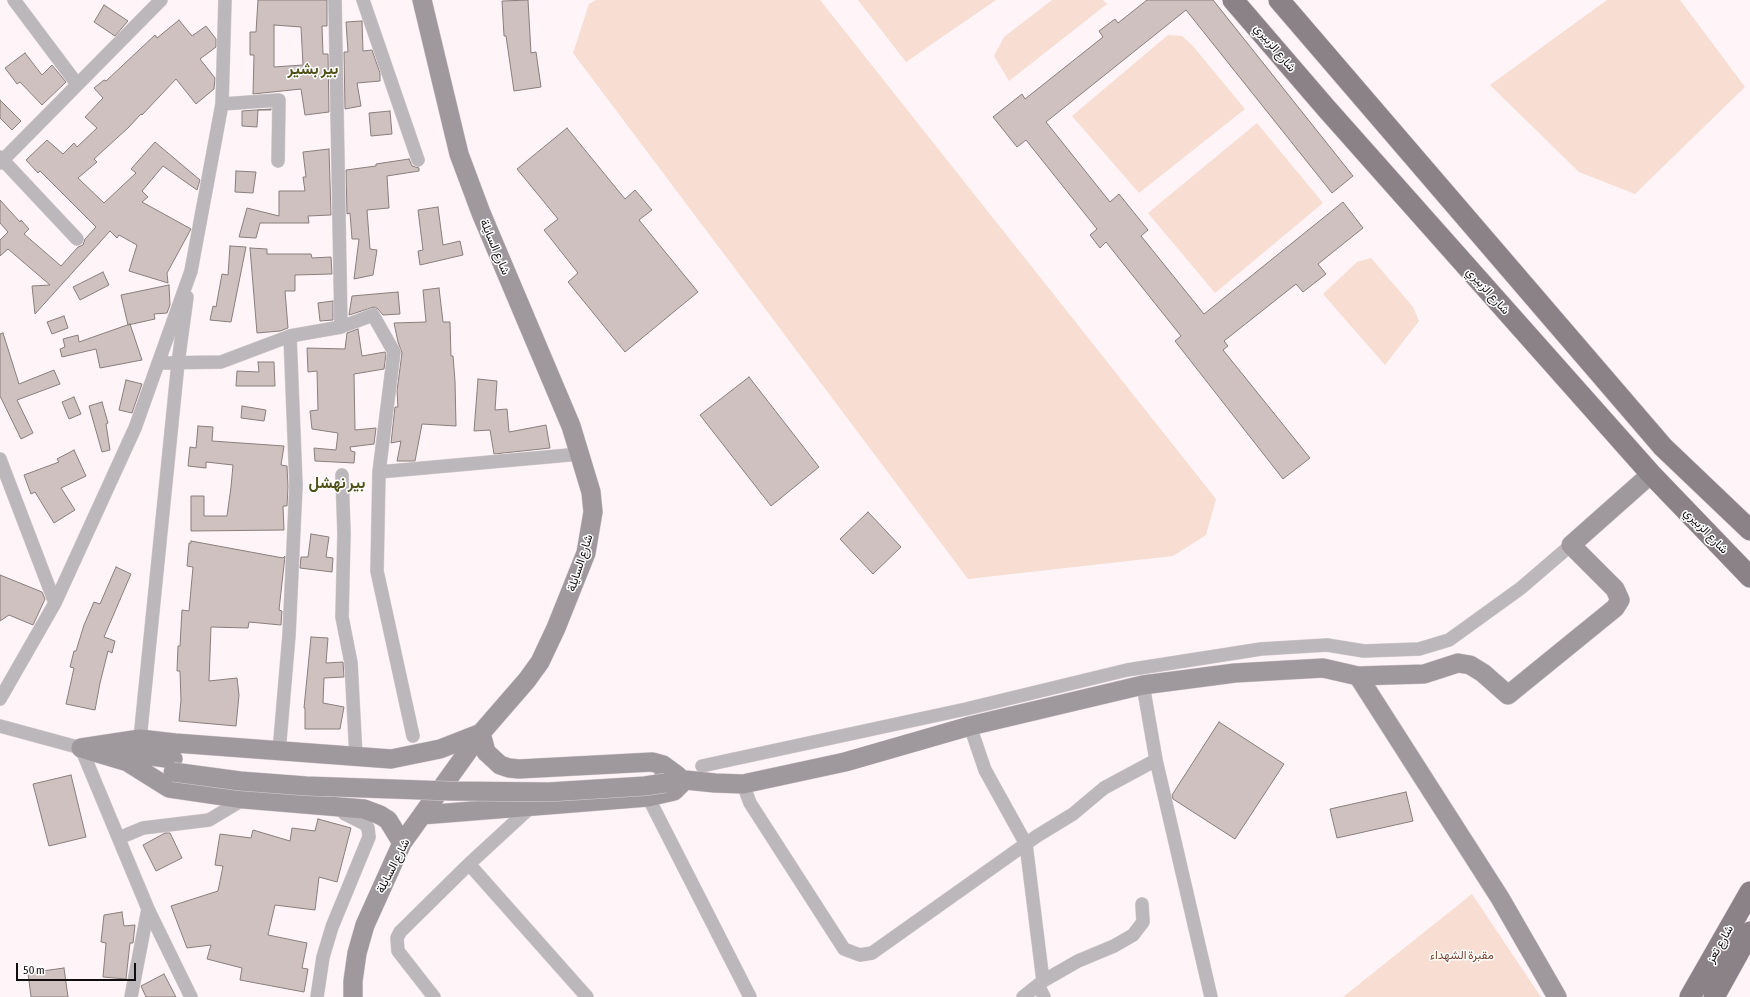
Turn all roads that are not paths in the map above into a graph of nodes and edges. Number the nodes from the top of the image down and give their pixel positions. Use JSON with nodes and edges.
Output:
{"nodes":[{"id":1,"x":14,"y":0,"type":"edge"},
{"id":2,"x":162,"y":0,"type":"edge"},
{"id":3,"x":225,"y":0,"type":"edge"},
{"id":4,"x":335,"y":0,"type":"edge"},
{"id":5,"x":363,"y":0,"type":"edge"},
{"id":6,"x":422,"y":0,"type":"edge"},
{"id":7,"x":1233,"y":0,"type":"edge"},
{"id":8,"x":1279,"y":0,"type":"edge"},
{"id":9,"x":1294,"y":17,"type":"junction"},
{"id":10,"x":1257,"y":26,"type":"junction"},
{"id":11,"x":77,"y":84,"type":"junction"},
{"id":12,"x":222,"y":104,"type":"junction"},
{"id":13,"x":1,"y":160,"type":"edge"},
{"id":14,"x":278,"y":160,"type":"dead end"},
{"id":15,"x":418,"y":160,"type":"dead end"},
{"id":16,"x":77,"y":238,"type":"dead end"},
{"id":17,"x":191,"y":271,"type":"junction"},
{"id":18,"x":341,"y":327,"type":"junction"},
{"id":19,"x":290,"y":336,"type":"junction"},
{"id":20,"x":178,"y":362,"type":"junction"},
{"id":21,"x":158,"y":363,"type":"junction"},
{"id":22,"x":580,"y":454,"type":"junction"},
{"id":23,"x":0,"y":459,"type":"edge"},
{"id":24,"x":379,"y":472,"type":"junction"},
{"id":25,"x":1651,"y":474,"type":"junction"},
{"id":26,"x":342,"y":475,"type":"dead end"},
{"id":27,"x":1750,"y":530,"type":"edge"},
{"id":28,"x":1571,"y":545,"type":"junction"},
{"id":29,"x":1750,"y":578,"type":"edge"},
{"id":30,"x":55,"y":603,"type":"junction"},
{"id":31,"x":1358,"y":676,"type":"junction"},
{"id":32,"x":1143,"y":685,"type":"junction"},
{"id":33,"x":0,"y":699,"type":"edge"},
{"id":34,"x":0,"y":726,"type":"edge"},
{"id":35,"x":970,"y":726,"type":"junction"},
{"id":36,"x":481,"y":733,"type":"junction"},
{"id":37,"x":414,"y":736,"type":"dead end"},
{"id":38,"x":140,"y":739,"type":"junction"},
{"id":39,"x":81,"y":748,"type":"junction"},
{"id":40,"x":279,"y":752,"type":"junction"},
{"id":41,"x":356,"y":757,"type":"junction"},
{"id":42,"x":1156,"y":760,"type":"junction"},
{"id":43,"x":129,"y":763,"type":"junction"},
{"id":44,"x":173,"y":766,"type":"junction"},
{"id":45,"x":702,"y":766,"type":"dead end"},
{"id":46,"x":685,"y":780,"type":"junction"},
{"id":47,"x":743,"y":784,"type":"junction"},
{"id":48,"x":648,"y":797,"type":"junction"},
{"id":49,"x":244,"y":799,"type":"junction"},
{"id":50,"x":532,"y":806,"type":"junction"},
{"id":51,"x":339,"y":807,"type":"junction"},
{"id":52,"x":422,"y":815,"type":"junction"},
{"id":53,"x":119,"y":838,"type":"junction"},
{"id":54,"x":402,"y":843,"type":"junction"},
{"id":55,"x":1026,"y":844,"type":"junction"},
{"id":56,"x":469,"y":864,"type":"junction"},
{"id":57,"x":1750,"y":892,"type":"edge"},
{"id":58,"x":1142,"y":904,"type":"dead end"},
{"id":59,"x":148,"y":909,"type":"junction"},
{"id":60,"x":1750,"y":932,"type":"edge"},
{"id":61,"x":1040,"y":983,"type":"junction"},
{"id":62,"x":583,"y":995,"type":"edge"},
{"id":63,"x":131,"y":997,"type":"edge"},
{"id":64,"x":191,"y":997,"type":"edge"},
{"id":65,"x":317,"y":997,"type":"edge"},
{"id":66,"x":353,"y":997,"type":"edge"},
{"id":67,"x":434,"y":997,"type":"edge"},
{"id":68,"x":750,"y":997,"type":"edge"},
{"id":69,"x":1023,"y":997,"type":"edge"},
{"id":70,"x":1044,"y":997,"type":"edge"},
{"id":71,"x":1211,"y":997,"type":"edge"},
{"id":72,"x":1557,"y":997,"type":"edge"},
{"id":73,"x":1690,"y":997,"type":"edge"},
{"id":74,"x":1714,"y":997,"type":"edge"}],
"edges":[{"from":1,"to":11,"type":"street"},
{"from":2,"to":11,"type":"street"},
{"from":3,"to":12,"type":"street"},
{"from":4,"to":18,"type":"street"},
{"from":5,"to":15,"type":"street"},
{"from":6,"to":22,"type":"main road","name":"شارع السايلة"},
{"from":7,"to":10,"type":"main road","name":"شارع الزبيري"},
{"from":8,"to":9,"type":"main road"},
{"from":9,"to":10,"type":"main road"},
{"from":9,"to":27,"type":"main road"},
{"from":10,"to":25,"type":"main road","name":"شارع الزبيري"},
{"from":11,"to":13,"type":"street"},
{"from":12,"to":14,"type":"street"},
{"from":12,"to":17,"type":"street"},
{"from":13,"to":16,"type":"street"},
{"from":17,"to":20,"type":"street"},
{"from":17,"to":21,"type":"street"},
{"from":18,"to":19,"type":"street"},
{"from":18,"to":24,"type":"street"},
{"from":19,"to":20,"type":"street"},
{"from":19,"to":40,"type":"street"},
{"from":20,"to":21,"type":"street"},
{"from":20,"to":38,"type":"street"},
{"from":21,"to":30,"type":"street"},
{"from":22,"to":24,"type":"street"},
{"from":22,"to":36,"type":"main road","name":"شارع السايلة"},
{"from":23,"to":30,"type":"street"},
{"from":24,"to":37,"type":"street"},
{"from":25,"to":28,"type":"main road"},
{"from":25,"to":29,"type":"main road","name":"شارع الزبيري"},
{"from":26,"to":41,"type":"street"},
{"from":28,"to":31,"type":"main road"},
{"from":28,"to":45,"type":"street"},
{"from":30,"to":33,"type":"street"},
{"from":31,"to":32,"type":"main road"},
{"from":31,"to":72,"type":"main road"},
{"from":32,"to":35,"type":"main road"},
{"from":32,"to":42,"type":"street"},
{"from":34,"to":39,"type":"street"},
{"from":35,"to":47,"type":"main road"},
{"from":35,"to":55,"type":"street"},
{"from":36,"to":41,"type":"main road"},
{"from":36,"to":46,"type":"main road"},
{"from":36,"to":52,"type":"main road","name":"شارع السايلة"},
{"from":38,"to":39,"type":"main road"},
{"from":38,"to":40,"type":"main road"},
{"from":39,"to":43,"type":"main road"},
{"from":39,"to":44,"type":"main road"},
{"from":39,"to":53,"type":"street"},
{"from":40,"to":41,"type":"main road"},
{"from":42,"to":55,"type":"street"},
{"from":42,"to":71,"type":"street"},
{"from":43,"to":44,"type":"main road"},
{"from":43,"to":49,"type":"main road"},
{"from":44,"to":46,"type":"main road","bridge":true},
{"from":46,"to":47,"type":"main road"},
{"from":46,"to":48,"type":"main road"},
{"from":47,"to":55,"type":"street"},
{"from":48,"to":50,"type":"main road"},
{"from":48,"to":68,"type":"street"},
{"from":49,"to":51,"type":"main road"},
{"from":49,"to":53,"type":"street"},
{"from":50,"to":52,"type":"main road"},
{"from":50,"to":56,"type":"street"},
{"from":51,"to":54,"type":"main road"},
{"from":51,"to":65,"type":"street"},
{"from":52,"to":54,"type":"main road","name":"شارع السايلة"},
{"from":53,"to":59,"type":"street"},
{"from":54,"to":66,"type":"main road","name":"شارع السايلة"},
{"from":55,"to":61,"type":"street"},
{"from":56,"to":62,"type":"street"},
{"from":56,"to":67,"type":"street"},
{"from":57,"to":73,"type":"main road","name":"شارع تعز"},
{"from":58,"to":61,"type":"street"},
{"from":59,"to":63,"type":"street"},
{"from":59,"to":64,"type":"street"},
{"from":60,"to":74,"type":"main road","name":"شارع تعز"},
{"from":61,"to":69,"type":"street"},
{"from":61,"to":70,"type":"street"}]}
